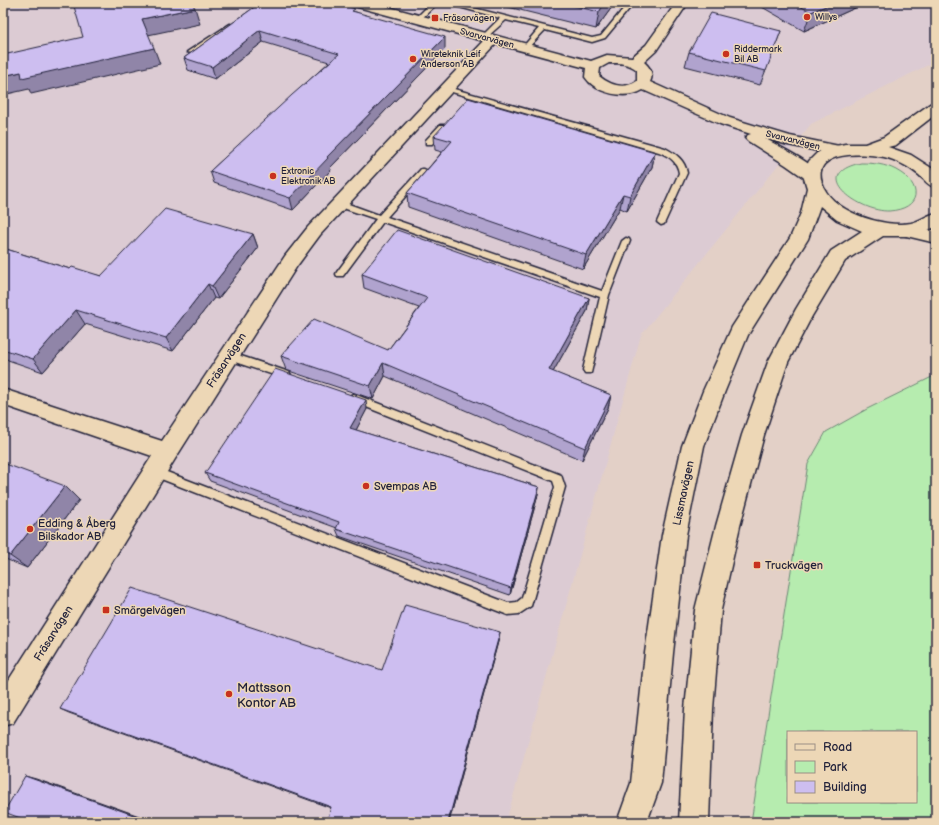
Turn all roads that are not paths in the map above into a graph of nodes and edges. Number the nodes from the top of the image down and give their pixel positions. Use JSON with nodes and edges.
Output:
{"nodes":[{"id":1,"x":359,"y":3,"type":"edge"},
{"id":2,"x":435,"y":3,"type":"edge"},
{"id":3,"x":447,"y":3,"type":"edge"},
{"id":4,"x":631,"y":3,"type":"edge"},
{"id":5,"x":682,"y":3,"type":"edge"},
{"id":6,"x":504,"y":18,"type":"junction"},
{"id":7,"x":418,"y":19,"type":"junction"},
{"id":8,"x":240,"y":20,"type":"edge"},
{"id":9,"x":543,"y":28,"type":"junction"},
{"id":10,"x":489,"y":38,"type":"junction"},
{"id":11,"x":525,"y":48,"type":"junction"},
{"id":12,"x":190,"y":52,"type":"edge"},
{"id":13,"x":635,"y":62,"type":"junction"},
{"id":14,"x":592,"y":66,"type":"junction"},
{"id":15,"x":642,"y":84,"type":"junction"},
{"id":16,"x":447,"y":90,"type":"junction"},
{"id":17,"x":936,"y":107,"type":"edge"},
{"id":18,"x":449,"y":119,"type":"edge"},
{"id":19,"x":725,"y":121,"type":"junction"},
{"id":20,"x":429,"y":142,"type":"dead end"},
{"id":21,"x":868,"y":149,"type":"junction"},
{"id":22,"x":838,"y":150,"type":"junction"},
{"id":23,"x":424,"y":171,"type":"edge"},
{"id":24,"x":936,"y":180,"type":"edge"},
{"id":25,"x":813,"y":182,"type":"junction"},
{"id":26,"x":340,"y":204,"type":"junction"},
{"id":27,"x":381,"y":218,"type":"junction"},
{"id":28,"x":936,"y":219,"type":"edge"},
{"id":29,"x":661,"y":222,"type":"dead end"},
{"id":30,"x":880,"y":229,"type":"junction"},
{"id":31,"x":904,"y":230,"type":"junction"},
{"id":32,"x":936,"y":237,"type":"edge"},
{"id":33,"x":626,"y":241,"type":"dead end"},
{"id":34,"x":340,"y":274,"type":"dead end"},
{"id":35,"x":605,"y":295,"type":"junction"},
{"id":36,"x":229,"y":356,"type":"junction"},
{"id":37,"x":588,"y":370,"type":"dead end"},
{"id":38,"x":294,"y":378,"type":"edge"},
{"id":39,"x":346,"y":395,"type":"edge"},
{"id":40,"x":3,"y":397,"type":"edge"},
{"id":41,"x":167,"y":452,"type":"junction"},
{"id":42,"x":155,"y":472,"type":"junction"},
{"id":43,"x":3,"y":713,"type":"edge"},
{"id":44,"x":632,"y":822,"type":"edge"},
{"id":45,"x":694,"y":822,"type":"edge"}],
"edges":[{"from":1,"to":7,"type":"street","name":"Svarvarvägen"},
{"from":2,"to":7,"type":"lane"},
{"from":3,"to":6,"type":"lane"},
{"from":4,"to":9,"type":"lane"},
{"from":5,"to":13,"type":"street"},
{"from":6,"to":9,"type":"lane"},
{"from":6,"to":10,"type":"lane"},
{"from":7,"to":10,"type":"street","name":"Svarvarvägen"},
{"from":8,"to":12,"type":"lane"},
{"from":9,"to":11,"type":"lane"},
{"from":10,"to":11,"type":"street","name":"Svarvarvägen"},
{"from":10,"to":16,"type":"street","name":"Fräsarvägen"},
{"from":11,"to":14,"type":"street","name":"Svarvarvägen"},
{"from":13,"to":14,"type":"street"},
{"from":13,"to":15,"type":"street"},
{"from":14,"to":15,"type":"street"},
{"from":15,"to":19,"type":"street","name":"Svarvarvägen"},
{"from":16,"to":26,"type":"street","name":"Fräsarvägen"},
{"from":16,"to":29,"type":"lane"},
{"from":17,"to":21,"type":"main road"},
{"from":18,"to":20,"type":"lane"},
{"from":19,"to":22,"type":"street","name":"Svarvarvägen"},
{"from":19,"to":25,"type":"street","name":"Svarvarvägen"},
{"from":21,"to":22,"type":"main road"},
{"from":21,"to":24,"type":"main road"},
{"from":22,"to":25,"type":"main road","name":"Lissmavägen"},
{"from":23,"to":27,"type":"lane"},
{"from":25,"to":30,"type":"main road"},
{"from":25,"to":44,"type":"main road","name":"Lissmavägen"},
{"from":26,"to":27,"type":"lane"},
{"from":26,"to":36,"type":"street","name":"Fräsarvägen"},
{"from":27,"to":34,"type":"lane"},
{"from":27,"to":35,"type":"lane"},
{"from":28,"to":31,"type":"main road"},
{"from":30,"to":31,"type":"main road"},
{"from":30,"to":45,"type":"main road"},
{"from":31,"to":32,"type":"main road"},
{"from":33,"to":35,"type":"lane"},
{"from":35,"to":37,"type":"lane"},
{"from":36,"to":38,"type":"lane"},
{"from":36,"to":41,"type":"street","name":"Fräsarvägen"},
{"from":39,"to":42,"type":"lane"},
{"from":40,"to":41,"type":"street"},
{"from":41,"to":42,"type":"street","name":"Fräsarvägen"},
{"from":42,"to":43,"type":"street","name":"Fräsarvägen"}]}
